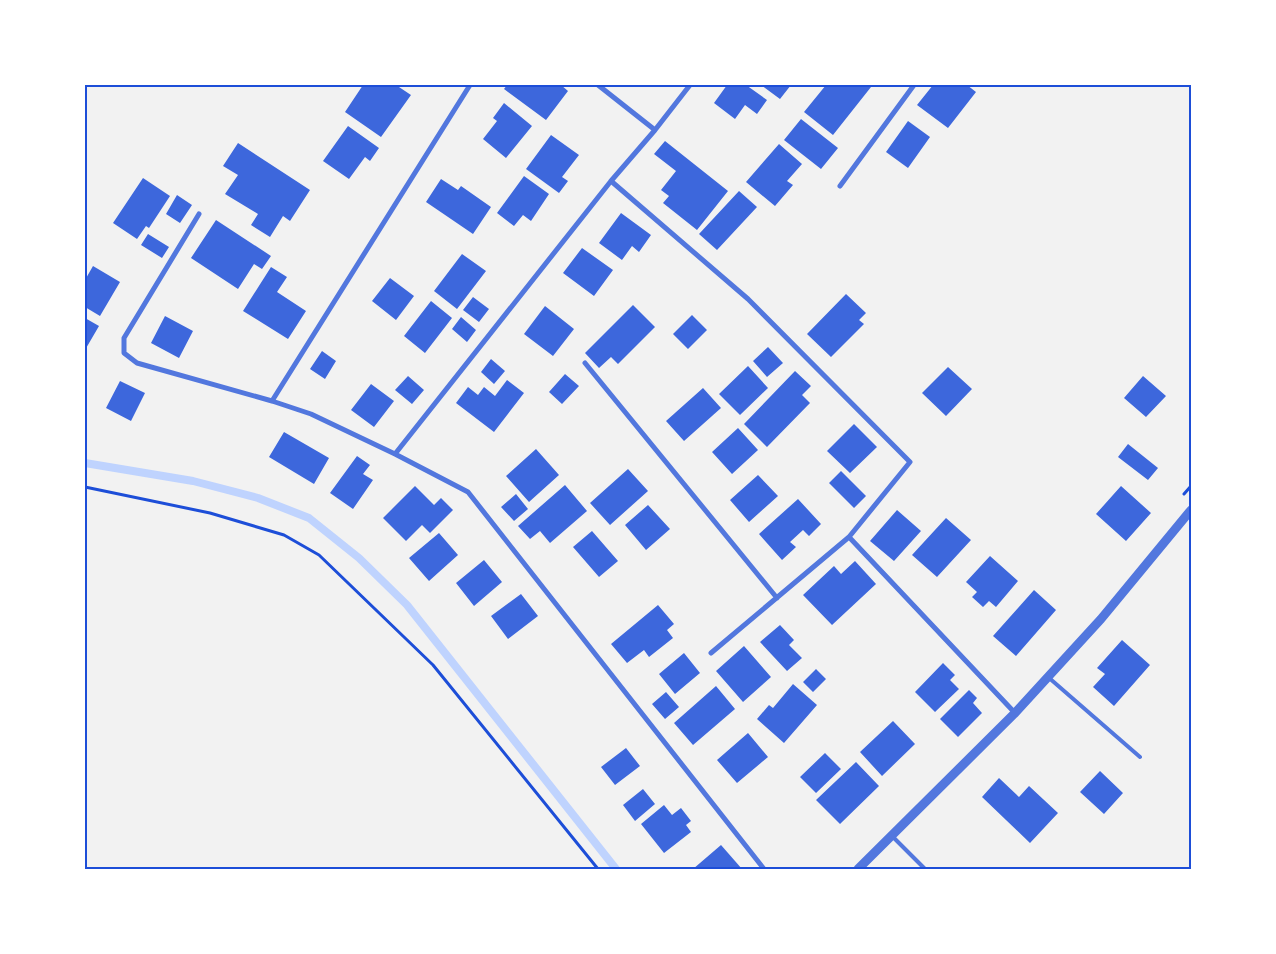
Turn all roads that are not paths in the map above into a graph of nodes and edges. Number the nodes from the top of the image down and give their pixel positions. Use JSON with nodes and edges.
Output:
{"nodes":[{"id":1,"x":470,"y":85,"type":"edge"},
{"id":2,"x":598,"y":85,"type":"edge"},
{"id":3,"x":690,"y":85,"type":"edge"},
{"id":4,"x":914,"y":85,"type":"edge"},
{"id":5,"x":654,"y":130,"type":"junction"},
{"id":6,"x":611,"y":181,"type":"junction"},
{"id":7,"x":840,"y":186,"type":"dead end"},
{"id":8,"x":199,"y":214,"type":"dead end"},
{"id":9,"x":585,"y":363,"type":"dead end"},
{"id":10,"x":272,"y":400,"type":"junction"},
{"id":11,"x":395,"y":454,"type":"junction"},
{"id":12,"x":1190,"y":514,"type":"edge"},
{"id":13,"x":849,"y":537,"type":"junction"},
{"id":14,"x":777,"y":598,"type":"junction"},
{"id":15,"x":711,"y":653,"type":"dead end"},
{"id":16,"x":1048,"y":677,"type":"junction"},
{"id":17,"x":1015,"y":713,"type":"junction"},
{"id":18,"x":1140,"y":758,"type":"dead end"},
{"id":19,"x":892,"y":836,"type":"junction"},
{"id":20,"x":764,"y":869,"type":"edge"},
{"id":21,"x":858,"y":869,"type":"edge"},
{"id":22,"x":925,"y":869,"type":"edge"}],
"edges":[{"from":1,"to":10,"type":"street"},
{"from":2,"to":5,"type":"street"},
{"from":3,"to":5,"type":"street"},
{"from":4,"to":7,"type":"street"},
{"from":5,"to":6,"type":"street"},
{"from":6,"to":11,"type":"street"},
{"from":6,"to":13,"type":"street"},
{"from":8,"to":10,"type":"street"},
{"from":9,"to":14,"type":"street"},
{"from":10,"to":11,"type":"street"},
{"from":11,"to":20,"type":"street"},
{"from":12,"to":16,"type":"street"},
{"from":13,"to":14,"type":"street"},
{"from":13,"to":17,"type":"street"},
{"from":14,"to":15,"type":"street"},
{"from":16,"to":17,"type":"street"},
{"from":16,"to":18,"type":"lane"},
{"from":17,"to":19,"type":"street"},
{"from":19,"to":21,"type":"street"},
{"from":19,"to":22,"type":"lane"}]}
